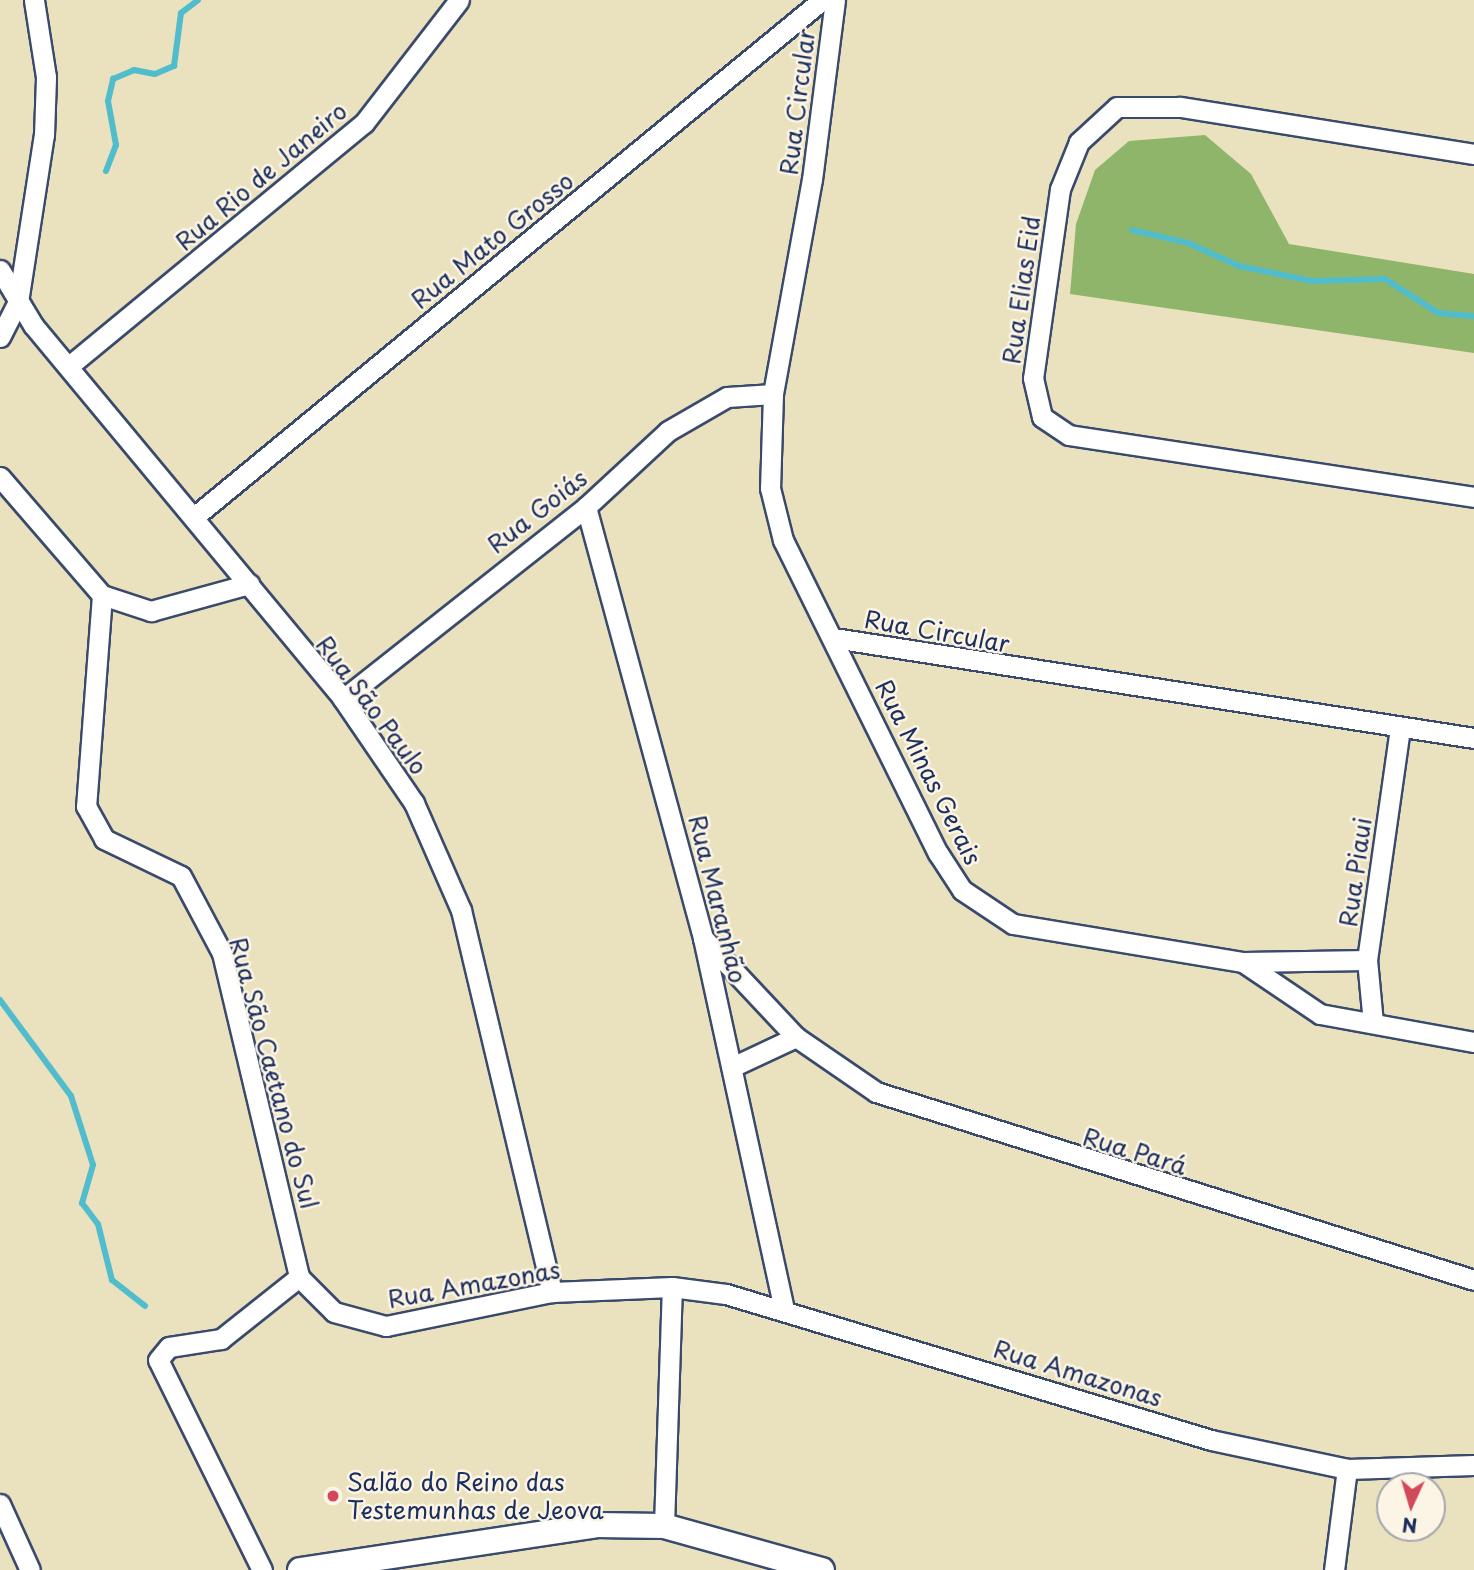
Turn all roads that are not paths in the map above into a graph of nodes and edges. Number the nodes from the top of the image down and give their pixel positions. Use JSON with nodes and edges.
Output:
{"nodes":[{"id":1,"x":34,"y":0,"type":"edge"},
{"id":2,"x":459,"y":0,"type":"edge"},
{"id":3,"x":822,"y":0,"type":"edge"},
{"id":4,"x":835,"y":0,"type":"edge"},
{"id":5,"x":1474,"y":154,"type":"edge"},
{"id":6,"x":0,"y":270,"type":"edge"},
{"id":7,"x":18,"y":302,"type":"junction"},
{"id":8,"x":0,"y":337,"type":"edge"},
{"id":9,"x":69,"y":366,"type":"junction"},
{"id":10,"x":773,"y":394,"type":"junction"},
{"id":11,"x":0,"y":477,"type":"edge"},
{"id":12,"x":1474,"y":497,"type":"edge"},
{"id":13,"x":586,"y":507,"type":"junction"},
{"id":14,"x":194,"y":517,"type":"junction"},
{"id":15,"x":249,"y":584,"type":"junction"},
{"id":16,"x":102,"y":595,"type":"junction"},
{"id":17,"x":834,"y":638,"type":"junction"},
{"id":18,"x":343,"y":699,"type":"junction"},
{"id":19,"x":1399,"y":727,"type":"junction"},
{"id":20,"x":1474,"y":738,"type":"edge"},
{"id":21,"x":703,"y":938,"type":"junction"},
{"id":22,"x":1367,"y":960,"type":"junction"},
{"id":23,"x":1243,"y":962,"type":"junction"},
{"id":24,"x":1373,"y":1023,"type":"junction"},
{"id":25,"x":796,"y":1037,"type":"junction"},
{"id":26,"x":1474,"y":1042,"type":"edge"},
{"id":27,"x":732,"y":1067,"type":"junction"},
{"id":28,"x":299,"y":1277,"type":"junction"},
{"id":29,"x":1474,"y":1280,"type":"edge"},
{"id":30,"x":672,"y":1287,"type":"junction"},
{"id":31,"x":552,"y":1292,"type":"junction"},
{"id":32,"x":783,"y":1306,"type":"junction"},
{"id":33,"x":1474,"y":1465,"type":"edge"},
{"id":34,"x":1347,"y":1469,"type":"junction"},
{"id":35,"x":0,"y":1504,"type":"edge"},
{"id":36,"x":664,"y":1526,"type":"junction"},
{"id":37,"x":30,"y":1570,"type":"edge"},
{"id":38,"x":262,"y":1570,"type":"edge"},
{"id":39,"x":300,"y":1570,"type":"edge"},
{"id":40,"x":822,"y":1570,"type":"edge"},
{"id":41,"x":1334,"y":1570,"type":"edge"}],
"edges":[{"from":1,"to":7,"type":"street"},
{"from":2,"to":9,"type":"street","name":"Rua Rio de Janeiro"},
{"from":3,"to":14,"type":"street","name":"Rua Mato Grosso"},
{"from":4,"to":10,"type":"street","name":"Rua Circular"},
{"from":5,"to":12,"type":"street","name":"Rua Elias Eid"},
{"from":6,"to":7,"type":"street","name":"Rua São Paulo"},
{"from":7,"to":8,"type":"street"},
{"from":7,"to":9,"type":"street","name":"Rua São Paulo"},
{"from":9,"to":14,"type":"street","name":"Rua São Paulo"},
{"from":10,"to":13,"type":"street","name":"Rua Goiás"},
{"from":10,"to":17,"type":"street","name":"Rua Circular"},
{"from":11,"to":16,"type":"street"},
{"from":13,"to":18,"type":"street","name":"Rua Goiás"},
{"from":13,"to":21,"type":"street","name":"Rua Maranhão"},
{"from":14,"to":15,"type":"street","name":"Rua São Paulo"},
{"from":15,"to":16,"type":"street"},
{"from":15,"to":18,"type":"street","name":"Rua São Paulo"},
{"from":16,"to":28,"type":"street","name":"Rua São Caetano do Sul"},
{"from":17,"to":19,"type":"street","name":"Rua Circular"},
{"from":17,"to":23,"type":"street","name":"Rua Minas Gerais"},
{"from":18,"to":31,"type":"street","name":"Rua São Paulo"},
{"from":19,"to":20,"type":"street","name":"Rua Circular"},
{"from":19,"to":22,"type":"street","name":"Rua Piaui"},
{"from":21,"to":25,"type":"street","name":"Rua Pará"},
{"from":21,"to":27,"type":"street","name":"Rua Maranhão"},
{"from":22,"to":23,"type":"street","name":"Rua Minas Gerais"},
{"from":22,"to":24,"type":"street","name":"Rua Piaui"},
{"from":23,"to":24,"type":"street","name":"Rua Minas Gerais"},
{"from":24,"to":26,"type":"street","name":"Rua Minas Gerais"},
{"from":25,"to":27,"type":"street"},
{"from":25,"to":29,"type":"street","name":"Rua Pará"},
{"from":27,"to":32,"type":"street","name":"Rua Maranhão"},
{"from":28,"to":31,"type":"street","name":"Rua Amazonas"},
{"from":28,"to":38,"type":"street"},
{"from":30,"to":31,"type":"street","name":"Rua Amazonas"},
{"from":30,"to":32,"type":"street","name":"Rua Amazonas"},
{"from":30,"to":36,"type":"street"},
{"from":32,"to":34,"type":"street","name":"Rua Amazonas"},
{"from":33,"to":34,"type":"street","name":"Rua Amazonas"},
{"from":34,"to":41,"type":"street"},
{"from":35,"to":37,"type":"street"},
{"from":36,"to":39,"type":"street"},
{"from":36,"to":40,"type":"street"}]}
